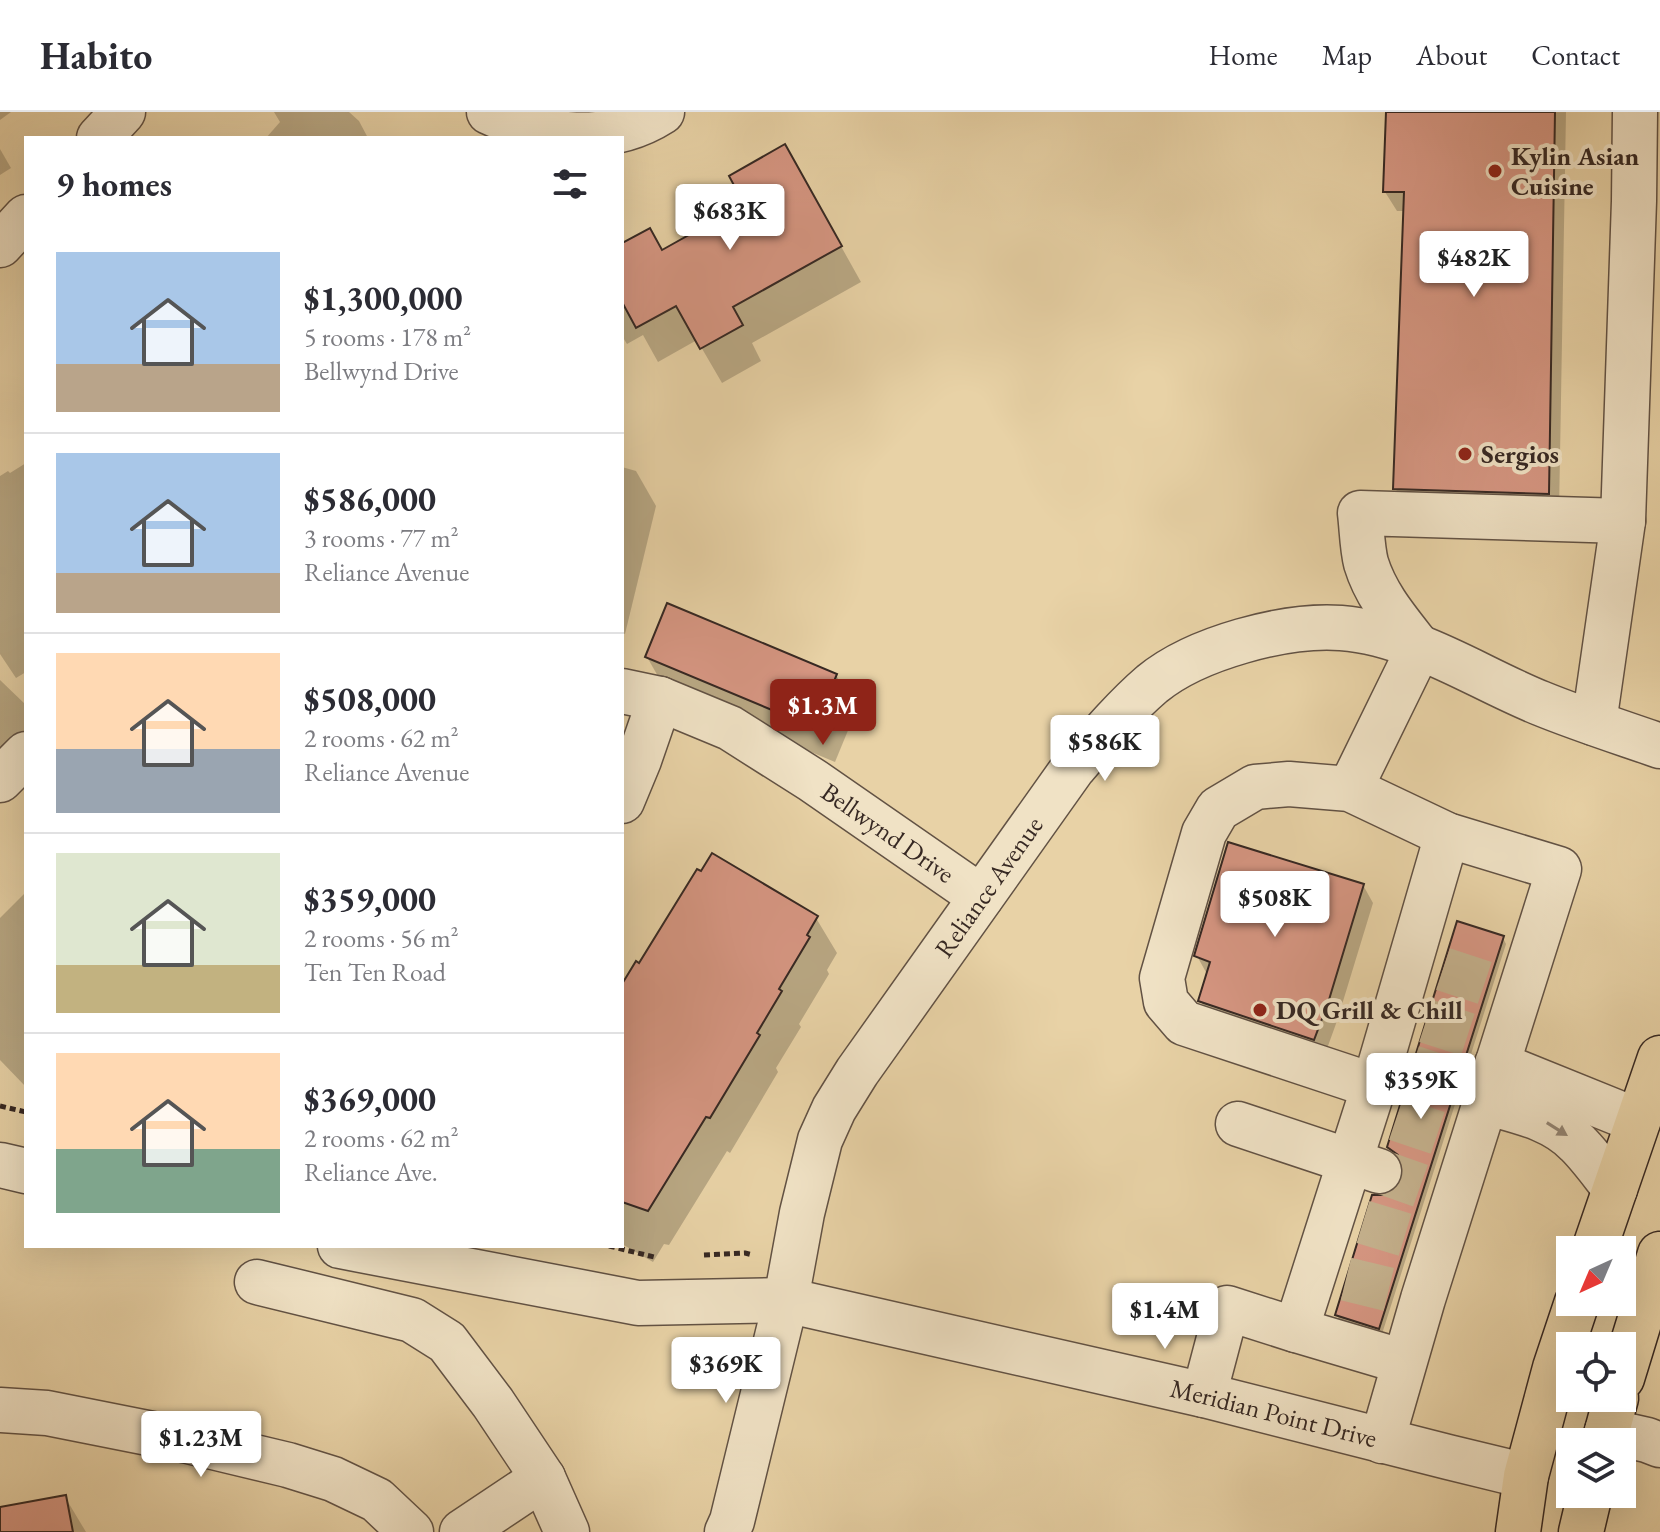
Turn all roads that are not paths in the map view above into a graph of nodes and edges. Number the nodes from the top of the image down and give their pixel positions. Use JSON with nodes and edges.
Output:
{"nodes":[{"id":1,"x":123,"y":112,"type":"edge"},
{"id":2,"x":489,"y":112,"type":"edge"},
{"id":3,"x":662,"y":112,"type":"edge"},
{"id":4,"x":1635,"y":112,"type":"edge"},
{"id":5,"x":101,"y":136,"type":"edge"},
{"id":6,"x":24,"y":219,"type":"edge"},
{"id":7,"x":0,"y":245,"type":"edge"},
{"id":8,"x":1623,"y":521,"type":"junction"},
{"id":9,"x":1419,"y":648,"type":"junction"},
{"id":10,"x":641,"y":695,"type":"edge"},
{"id":11,"x":1594,"y":723,"type":"junction"},
{"id":12,"x":1660,"y":746,"type":"edge"},
{"id":13,"x":24,"y":756,"type":"edge"},
{"id":14,"x":0,"y":780,"type":"edge"},
{"id":15,"x":1350,"y":789,"type":"junction"},
{"id":16,"x":624,"y":796,"type":"edge"},
{"id":17,"x":1447,"y":835,"type":"junction"},
{"id":18,"x":981,"y":897,"type":"junction"},
{"id":19,"x":1660,"y":1058,"type":"edge"},
{"id":20,"x":1484,"y":1070,"type":"junction"},
{"id":21,"x":1386,"y":1088,"type":"junction"},
{"id":22,"x":1638,"y":1121,"type":"junction"},
{"id":23,"x":1238,"y":1124,"type":"dead end"},
{"id":24,"x":0,"y":1165,"type":"edge"},
{"id":25,"x":1364,"y":1167,"type":"junction"},
{"id":26,"x":24,"y":1171,"type":"edge"},
{"id":27,"x":1615,"y":1189,"type":"junction"},
{"id":28,"x":1599,"y":1236,"type":"edge"},
{"id":29,"x":350,"y":1248,"type":"edge"},
{"id":30,"x":1660,"y":1254,"type":"edge"},
{"id":31,"x":257,"y":1282,"type":"dead end"},
{"id":32,"x":786,"y":1300,"type":"junction"},
{"id":33,"x":1572,"y":1316,"type":"edge"},
{"id":34,"x":1296,"y":1330,"type":"junction"},
{"id":35,"x":1636,"y":1332,"type":"edge"},
{"id":36,"x":1404,"y":1362,"type":"junction"},
{"id":37,"x":1204,"y":1395,"type":"junction"},
{"id":38,"x":0,"y":1410,"type":"edge"},
{"id":39,"x":1609,"y":1424,"type":"edge"},
{"id":40,"x":1382,"y":1441,"type":"junction"},
{"id":41,"x":1660,"y":1445,"type":"edge"},
{"id":42,"x":1526,"y":1476,"type":"junction"},
{"id":43,"x":543,"y":1478,"type":"junction"},
{"id":44,"x":1587,"y":1508,"type":"edge"},
{"id":45,"x":411,"y":1532,"type":"edge"},
{"id":46,"x":462,"y":1532,"type":"edge"},
{"id":47,"x":567,"y":1532,"type":"edge"},
{"id":48,"x":727,"y":1532,"type":"edge"},
{"id":49,"x":1518,"y":1532,"type":"edge"},
{"id":50,"x":1581,"y":1532,"type":"edge"}],
"edges":[{"from":1,"to":5,"type":"street"},
{"from":2,"to":3,"type":"street"},
{"from":4,"to":8,"type":"street"},
{"from":6,"to":7,"type":"street"},
{"from":8,"to":9,"type":"street"},
{"from":8,"to":11,"type":"street"},
{"from":9,"to":11,"type":"street","name":"Reliance Avenue"},
{"from":9,"to":15,"type":"street"},
{"from":9,"to":18,"type":"street","name":"Reliance Avenue"},
{"from":10,"to":16,"type":"street"},
{"from":10,"to":18,"type":"street","name":"Bellwynd Drive"},
{"from":11,"to":12,"type":"street","name":"Reliance Avenue"},
{"from":13,"to":14,"type":"street"},
{"from":15,"to":17,"type":"street"},
{"from":15,"to":21,"type":"street"},
{"from":17,"to":20,"type":"street"},
{"from":17,"to":21,"type":"street"},
{"from":18,"to":32,"type":"street","name":"Reliance Avenue"},
{"from":19,"to":22,"type":"main road"},
{"from":20,"to":22,"type":"street"},
{"from":20,"to":27,"type":"street","one_way":true},
{"from":20,"to":36,"type":"street"},
{"from":21,"to":25,"type":"street"},
{"from":22,"to":27,"type":"main road"},
{"from":23,"to":25,"type":"street"},
{"from":24,"to":26,"type":"street"},
{"from":25,"to":34,"type":"street"},
{"from":27,"to":28,"type":"main road"},
{"from":29,"to":32,"type":"street","name":"Meridian Point Drive"},
{"from":30,"to":35,"type":"main road"},
{"from":31,"to":43,"type":"street"},
{"from":32,"to":37,"type":"street","name":"Meridian Point Drive"},
{"from":32,"to":48,"type":"street","name":"Reliance Avenue"},
{"from":33,"to":42,"type":"main road"},
{"from":34,"to":36,"type":"street"},
{"from":34,"to":37,"type":"street"},
{"from":36,"to":40,"type":"street"},
{"from":37,"to":40,"type":"street","name":"Meridian Point Drive"},
{"from":38,"to":45,"type":"street"},
{"from":39,"to":41,"type":"street"},
{"from":40,"to":42,"type":"street","name":"Meridian Point Drive"},
{"from":42,"to":49,"type":"main road"},
{"from":43,"to":46,"type":"street"},
{"from":43,"to":47,"type":"street"},
{"from":44,"to":50,"type":"main road"}]}
